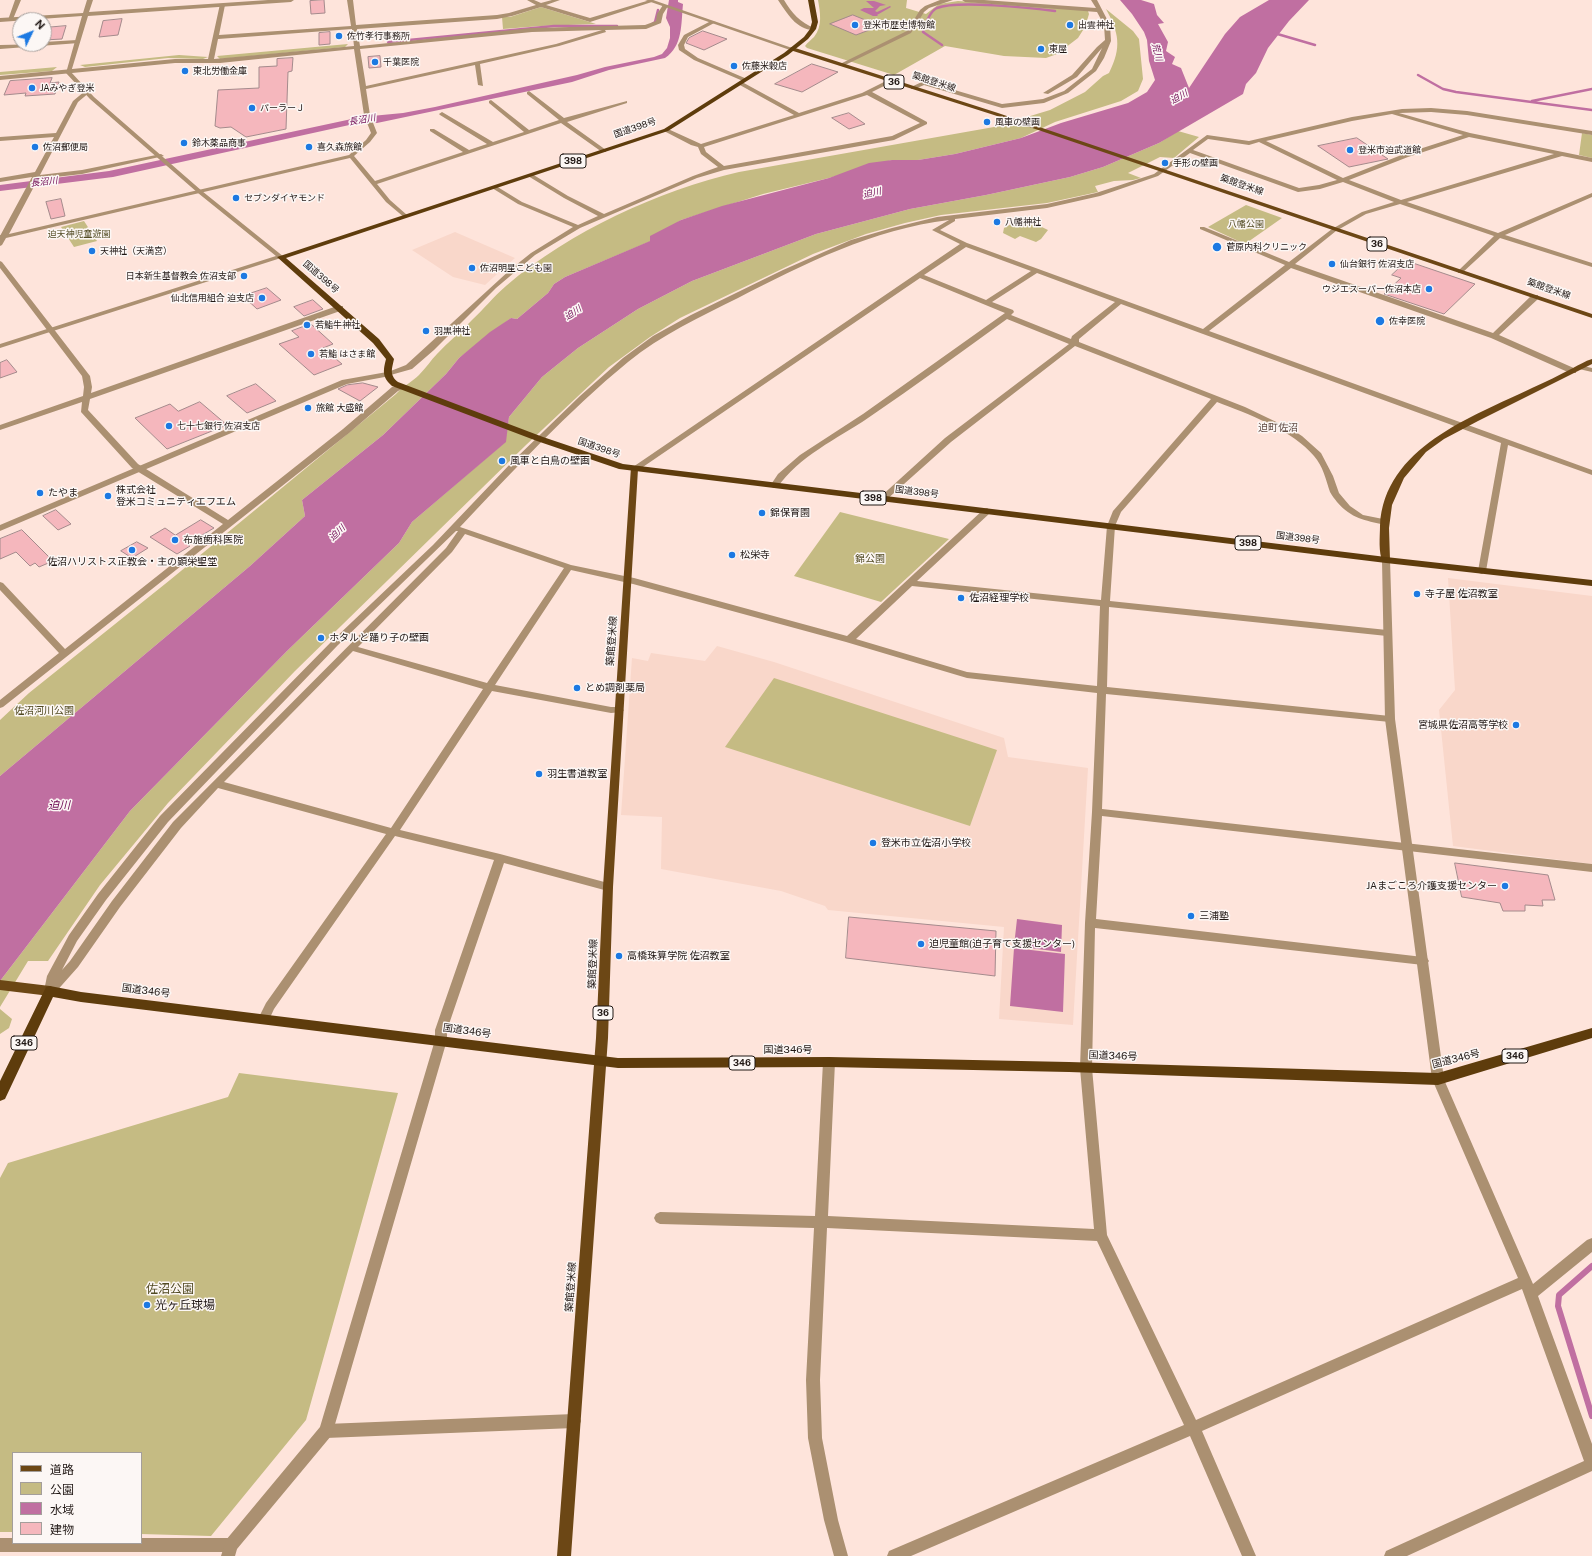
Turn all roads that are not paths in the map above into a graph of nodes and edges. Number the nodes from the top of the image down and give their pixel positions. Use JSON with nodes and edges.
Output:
{"nodes":[{"id":1,"x":18,"y":0,"type":"edge"},
{"id":2,"x":90,"y":0,"type":"edge"},
{"id":3,"x":291,"y":0,"type":"edge"},
{"id":4,"x":350,"y":0,"type":"edge"},
{"id":5,"x":530,"y":0,"type":"edge"},
{"id":6,"x":557,"y":0,"type":"edge"},
{"id":7,"x":781,"y":0,"type":"edge"},
{"id":8,"x":811,"y":0,"type":"edge"},
{"id":9,"x":950,"y":0,"type":"edge"},
{"id":10,"x":965,"y":0,"type":"edge"},
{"id":11,"x":1086,"y":0,"type":"edge"},
{"id":12,"x":1094,"y":0,"type":"edge"},
{"id":13,"x":650,"y":1,"type":"edge"},
{"id":14,"x":222,"y":5,"type":"junction"},
{"id":15,"x":540,"y":5,"type":"junction"},
{"id":16,"x":665,"y":6,"type":"junction"},
{"id":17,"x":1099,"y":9,"type":"junction"},
{"id":18,"x":86,"y":14,"type":"junction"},
{"id":19,"x":10,"y":19,"type":"junction"},
{"id":20,"x":0,"y":20,"type":"edge"},
{"id":21,"x":713,"y":22,"type":"junction"},
{"id":22,"x":353,"y":27,"type":"junction"},
{"id":23,"x":611,"y":28,"type":"junction"},
{"id":24,"x":813,"y":29,"type":"junction"},
{"id":25,"x":216,"y":37,"type":"junction"},
{"id":26,"x":1108,"y":41,"type":"junction"},
{"id":27,"x":77,"y":42,"type":"junction"},
{"id":28,"x":0,"y":47,"type":"edge"},
{"id":29,"x":356,"y":47,"type":"junction"},
{"id":30,"x":792,"y":49,"type":"junction"},
{"id":31,"x":212,"y":61,"type":"junction"},
{"id":32,"x":477,"y":62,"type":"junction"},
{"id":33,"x":841,"y":65,"type":"junction"},
{"id":34,"x":68,"y":72,"type":"junction"},
{"id":35,"x":0,"y":78,"type":"edge"},
{"id":36,"x":890,"y":80,"type":"junction"},
{"id":37,"x":742,"y":82,"type":"junction"},
{"id":38,"x":480,"y":85,"type":"dead end"},
{"id":39,"x":363,"y":88,"type":"junction"},
{"id":40,"x":913,"y":88,"type":"junction"},
{"id":41,"x":87,"y":92,"type":"junction"},
{"id":42,"x":867,"y":92,"type":"junction"},
{"id":43,"x":529,"y":93,"type":"dead end"},
{"id":44,"x":491,"y":102,"type":"dead end"},
{"id":45,"x":625,"y":102,"type":"dead end"},
{"id":46,"x":1018,"y":103,"type":"junction"},
{"id":47,"x":1389,"y":113,"type":"junction"},
{"id":48,"x":442,"y":114,"type":"dead end"},
{"id":49,"x":798,"y":114,"type":"junction"},
{"id":50,"x":563,"y":121,"type":"junction"},
{"id":51,"x":432,"y":130,"type":"dead end"},
{"id":52,"x":666,"y":130,"type":"junction"},
{"id":53,"x":528,"y":132,"type":"junction"},
{"id":54,"x":1592,"y":133,"type":"edge"},
{"id":55,"x":58,"y":135,"type":"junction"},
{"id":56,"x":1469,"y":135,"type":"junction"},
{"id":57,"x":0,"y":139,"type":"edge"},
{"id":58,"x":1261,"y":141,"type":"junction"},
{"id":59,"x":492,"y":144,"type":"junction"},
{"id":60,"x":701,"y":146,"type":"junction"},
{"id":61,"x":604,"y":151,"type":"junction"},
{"id":62,"x":1190,"y":151,"type":"junction"},
{"id":63,"x":468,"y":152,"type":"junction"},
{"id":64,"x":1561,"y":154,"type":"junction"},
{"id":65,"x":351,"y":156,"type":"junction"},
{"id":66,"x":162,"y":157,"type":"junction"},
{"id":67,"x":1592,"y":160,"type":"edge"},
{"id":68,"x":723,"y":168,"type":"junction"},
{"id":69,"x":1164,"y":170,"type":"junction"},
{"id":70,"x":530,"y":175,"type":"junction"},
{"id":71,"x":35,"y":176,"type":"junction"},
{"id":72,"x":0,"y":180,"type":"edge"},
{"id":73,"x":1342,"y":180,"type":"junction"},
{"id":74,"x":374,"y":183,"type":"junction"},
{"id":75,"x":494,"y":187,"type":"junction"},
{"id":76,"x":200,"y":192,"type":"junction"},
{"id":77,"x":1592,"y":195,"type":"edge"},
{"id":78,"x":1400,"y":202,"type":"junction"},
{"id":79,"x":970,"y":214,"type":"junction"},
{"id":80,"x":405,"y":216,"type":"junction"},
{"id":81,"x":603,"y":216,"type":"junction"},
{"id":82,"x":578,"y":227,"type":"junction"},
{"id":83,"x":1202,"y":228,"type":"dead end"},
{"id":84,"x":894,"y":229,"type":"junction"},
{"id":85,"x":935,"y":230,"type":"junction"},
{"id":86,"x":1334,"y":230,"type":"junction"},
{"id":87,"x":1499,"y":235,"type":"junction"},
{"id":88,"x":1,"y":239,"type":"edge"},
{"id":89,"x":965,"y":244,"type":"junction"},
{"id":90,"x":281,"y":257,"type":"junction"},
{"id":91,"x":0,"y":263,"type":"edge"},
{"id":92,"x":1592,"y":265,"type":"edge"},
{"id":93,"x":1290,"y":266,"type":"junction"},
{"id":94,"x":1036,"y":270,"type":"junction"},
{"id":95,"x":1460,"y":272,"type":"junction"},
{"id":96,"x":919,"y":275,"type":"junction"},
{"id":97,"x":1535,"y":297,"type":"junction"},
{"id":98,"x":1120,"y":301,"type":"junction"},
{"id":99,"x":988,"y":302,"type":"junction"},
{"id":100,"x":340,"y":308,"type":"junction"},
{"id":101,"x":1006,"y":316,"type":"junction"},
{"id":102,"x":1592,"y":316,"type":"edge"},
{"id":103,"x":50,"y":330,"type":"junction"},
{"id":104,"x":1204,"y":332,"type":"junction"},
{"id":105,"x":1494,"y":336,"type":"junction"},
{"id":106,"x":1075,"y":342,"type":"junction"},
{"id":107,"x":0,"y":346,"type":"edge"},
{"id":108,"x":1592,"y":361,"type":"edge"},
{"id":109,"x":1582,"y":367,"type":"junction"},
{"id":110,"x":1592,"y":370,"type":"edge"},
{"id":111,"x":1572,"y":371,"type":"junction"},
{"id":112,"x":388,"y":374,"type":"junction"},
{"id":113,"x":403,"y":387,"type":"junction"},
{"id":114,"x":87,"y":397,"type":"junction"},
{"id":115,"x":1215,"y":399,"type":"junction"},
{"id":116,"x":1462,"y":426,"type":"junction"},
{"id":117,"x":0,"y":428,"type":"edge"},
{"id":118,"x":540,"y":439,"type":"junction"},
{"id":119,"x":1505,"y":442,"type":"junction"},
{"id":120,"x":140,"y":468,"type":"junction"},
{"id":121,"x":634,"y":469,"type":"junction"},
{"id":122,"x":1592,"y":473,"type":"edge"},
{"id":123,"x":774,"y":486,"type":"junction"},
{"id":124,"x":882,"y":499,"type":"junction"},
{"id":125,"x":986,"y":511,"type":"junction"},
{"id":126,"x":1385,"y":522,"type":"junction"},
{"id":127,"x":228,"y":524,"type":"junction"},
{"id":128,"x":1110,"y":526,"type":"junction"},
{"id":129,"x":0,"y":528,"type":"edge"},
{"id":130,"x":459,"y":529,"type":"junction"},
{"id":131,"x":1386,"y":560,"type":"junction"},
{"id":132,"x":570,"y":567,"type":"junction"},
{"id":133,"x":1482,"y":571,"type":"junction"},
{"id":134,"x":628,"y":580,"type":"junction"},
{"id":135,"x":910,"y":583,"type":"junction"},
{"id":136,"x":1592,"y":583,"type":"edge"},
{"id":137,"x":0,"y":585,"type":"edge"},
{"id":138,"x":1105,"y":603,"type":"junction"},
{"id":139,"x":1387,"y":632,"type":"junction"},
{"id":140,"x":849,"y":640,"type":"junction"},
{"id":141,"x":352,"y":648,"type":"junction"},
{"id":142,"x":64,"y":653,"type":"junction"},
{"id":143,"x":489,"y":687,"type":"junction"},
{"id":144,"x":1102,"y":690,"type":"junction"},
{"id":145,"x":0,"y":705,"type":"edge"},
{"id":146,"x":619,"y":710,"type":"junction"},
{"id":147,"x":1390,"y":719,"type":"junction"},
{"id":148,"x":216,"y":784,"type":"junction"},
{"id":149,"x":1097,"y":812,"type":"junction"},
{"id":150,"x":393,"y":832,"type":"junction"},
{"id":151,"x":1406,"y":848,"type":"junction"},
{"id":152,"x":500,"y":858,"type":"junction"},
{"id":153,"x":1592,"y":868,"type":"edge"},
{"id":154,"x":608,"y":887,"type":"junction"},
{"id":155,"x":1090,"y":923,"type":"junction"},
{"id":156,"x":1423,"y":961,"type":"junction"},
{"id":157,"x":0,"y":985,"type":"edge"},
{"id":158,"x":50,"y":991,"type":"junction"},
{"id":159,"x":264,"y":1019,"type":"junction"},
{"id":160,"x":1592,"y":1033,"type":"edge"},
{"id":161,"x":441,"y":1040,"type":"junction"},
{"id":162,"x":600,"y":1062,"type":"junction"},
{"id":163,"x":829,"y":1062,"type":"junction"},
{"id":164,"x":1086,"y":1068,"type":"junction"},
{"id":165,"x":1438,"y":1079,"type":"junction"},
{"id":166,"x":0,"y":1095,"type":"edge"},
{"id":167,"x":660,"y":1218,"type":"dead end"},
{"id":168,"x":822,"y":1222,"type":"junction"},
{"id":169,"x":1101,"y":1235,"type":"junction"},
{"id":170,"x":1592,"y":1244,"type":"edge"},
{"id":171,"x":1525,"y":1281,"type":"junction"},
{"id":172,"x":1531,"y":1294,"type":"junction"},
{"id":173,"x":574,"y":1421,"type":"junction"},
{"id":174,"x":1193,"y":1428,"type":"junction"},
{"id":175,"x":326,"y":1431,"type":"junction"},
{"id":176,"x":1592,"y":1464,"type":"edge"},
{"id":177,"x":0,"y":1545,"type":"edge"},
{"id":178,"x":230,"y":1550,"type":"edge"},
{"id":179,"x":564,"y":1556,"type":"edge"},
{"id":180,"x":841,"y":1556,"type":"edge"},
{"id":181,"x":894,"y":1556,"type":"edge"},
{"id":182,"x":1249,"y":1556,"type":"edge"},
{"id":183,"x":1391,"y":1556,"type":"edge"}],
"edges":[{"from":1,"to":19,"type":"street"},
{"from":2,"to":18,"type":"street"},
{"from":3,"to":14,"type":"street"},
{"from":4,"to":22,"type":"street"},
{"from":5,"to":15,"type":"street"},
{"from":6,"to":15,"type":"street"},
{"from":7,"to":24,"type":"street"},
{"from":8,"to":24,"type":"highway"},
{"from":9,"to":33,"type":"street"},
{"from":10,"to":17,"type":"street"},
{"from":11,"to":17,"type":"street"},
{"from":12,"to":17,"type":"street"},
{"from":13,"to":15,"type":"street"},
{"from":13,"to":16,"type":"street"},
{"from":14,"to":18,"type":"street"},
{"from":14,"to":25,"type":"street"},
{"from":15,"to":22,"type":"street"},
{"from":16,"to":21,"type":"street"},
{"from":16,"to":23,"type":"street"},
{"from":17,"to":26,"type":"street"},
{"from":18,"to":19,"type":"street"},
{"from":18,"to":27,"type":"street"},
{"from":19,"to":20,"type":"street"},
{"from":21,"to":30,"type":"street"},
{"from":21,"to":37,"type":"street"},
{"from":22,"to":25,"type":"street"},
{"from":22,"to":29,"type":"street"},
{"from":23,"to":29,"type":"street"},
{"from":23,"to":32,"type":"street"},
{"from":24,"to":30,"type":"highway","name":"国道398号","number":"398"},
{"from":25,"to":31,"type":"street"},
{"from":26,"to":46,"type":"street"},
{"from":26,"to":46,"type":"street"},
{"from":27,"to":28,"type":"street"},
{"from":27,"to":34,"type":"street"},
{"from":29,"to":31,"type":"street"},
{"from":29,"to":39,"type":"street"},
{"from":30,"to":33,"type":"main road","name":"築館登米線","number":"36"},
{"from":30,"to":37,"type":"highway","name":"国道398号","number":"398"},
{"from":31,"to":34,"type":"street"},
{"from":32,"to":38,"type":"street"},
{"from":32,"to":39,"type":"street"},
{"from":33,"to":36,"type":"main road","name":"築館登米線","number":"36"},
{"from":34,"to":35,"type":"street"},
{"from":34,"to":41,"type":"street"},
{"from":36,"to":40,"type":"main road","name":"築館登米線","number":"36"},
{"from":36,"to":42,"type":"street"},
{"from":37,"to":49,"type":"street"},
{"from":37,"to":52,"type":"highway","name":"国道398号","number":"398"},
{"from":39,"to":65,"type":"street"},
{"from":40,"to":46,"type":"street"},
{"from":40,"to":69,"type":"main road","name":"築館登米線","number":"36"},
{"from":41,"to":55,"type":"street"},
{"from":41,"to":66,"type":"street"},
{"from":42,"to":49,"type":"street"},
{"from":42,"to":68,"type":"street"},
{"from":43,"to":50,"type":"street"},
{"from":44,"to":53,"type":"street"},
{"from":45,"to":50,"type":"street"},
{"from":47,"to":54,"type":"street"},
{"from":47,"to":56,"type":"street"},
{"from":47,"to":58,"type":"street"},
{"from":48,"to":59,"type":"street"},
{"from":49,"to":60,"type":"street"},
{"from":50,"to":53,"type":"street"},
{"from":50,"to":61,"type":"street"},
{"from":51,"to":63,"type":"street"},
{"from":52,"to":60,"type":"street"},
{"from":52,"to":61,"type":"highway","name":"国道398号","number":"398"},
{"from":53,"to":59,"type":"street"},
{"from":55,"to":57,"type":"street"},
{"from":55,"to":71,"type":"street"},
{"from":56,"to":64,"type":"street"},
{"from":56,"to":73,"type":"street"},
{"from":58,"to":62,"type":"street"},
{"from":58,"to":73,"type":"street"},
{"from":59,"to":63,"type":"street"},
{"from":60,"to":68,"type":"street"},
{"from":61,"to":70,"type":"highway","name":"国道398号","number":"398"},
{"from":62,"to":69,"type":"street"},
{"from":62,"to":73,"type":"street"},
{"from":63,"to":74,"type":"street"},
{"from":64,"to":67,"type":"street"},
{"from":64,"to":78,"type":"street"},
{"from":65,"to":74,"type":"street"},
{"from":65,"to":76,"type":"street"},
{"from":66,"to":71,"type":"street"},
{"from":66,"to":76,"type":"street"},
{"from":68,"to":81,"type":"street"},
{"from":69,"to":79,"type":"street"},
{"from":69,"to":86,"type":"main road","name":"築館登米線","number":"36"},
{"from":70,"to":75,"type":"highway","name":"国道398号","number":"398"},
{"from":70,"to":81,"type":"street"},
{"from":71,"to":72,"type":"street"},
{"from":71,"to":88,"type":"street"},
{"from":73,"to":78,"type":"street"},
{"from":74,"to":80,"type":"street"},
{"from":75,"to":80,"type":"highway","name":"国道398号","number":"398"},
{"from":75,"to":82,"type":"street"},
{"from":76,"to":88,"type":"street"},
{"from":76,"to":90,"type":"street"},
{"from":77,"to":87,"type":"street"},
{"from":78,"to":86,"type":"street"},
{"from":78,"to":87,"type":"street"},
{"from":79,"to":84,"type":"street"},
{"from":79,"to":85,"type":"street"},
{"from":80,"to":90,"type":"highway","name":"国道398号","number":"398"},
{"from":81,"to":82,"type":"street"},
{"from":82,"to":112,"type":"street"},
{"from":83,"to":93,"type":"street"},
{"from":84,"to":85,"type":"street"},
{"from":84,"to":118,"type":"street"},
{"from":85,"to":89,"type":"street"},
{"from":86,"to":93,"type":"street"},
{"from":86,"to":95,"type":"main road","name":"築館登米線","number":"36"},
{"from":87,"to":92,"type":"street"},
{"from":87,"to":95,"type":"street"},
{"from":89,"to":94,"type":"street"},
{"from":89,"to":96,"type":"street"},
{"from":90,"to":100,"type":"highway","name":"国道398号"},
{"from":90,"to":103,"type":"street"},
{"from":91,"to":103,"type":"street"},
{"from":93,"to":104,"type":"street"},
{"from":93,"to":105,"type":"street"},
{"from":94,"to":98,"type":"street"},
{"from":94,"to":99,"type":"street"},
{"from":95,"to":97,"type":"main road","name":"築館登米線","number":"36"},
{"from":96,"to":99,"type":"street"},
{"from":96,"to":121,"type":"street"},
{"from":97,"to":102,"type":"main road","name":"築館登米線","number":"36"},
{"from":97,"to":105,"type":"street"},
{"from":98,"to":104,"type":"street"},
{"from":98,"to":106,"type":"street"},
{"from":99,"to":101,"type":"street"},
{"from":100,"to":112,"type":"highway","name":"国道398号"},
{"from":100,"to":114,"type":"street"},
{"from":101,"to":106,"type":"street"},
{"from":101,"to":123,"type":"street"},
{"from":103,"to":107,"type":"street"},
{"from":103,"to":114,"type":"street"},
{"from":104,"to":116,"type":"street"},
{"from":105,"to":111,"type":"street"},
{"from":106,"to":115,"type":"street"},
{"from":106,"to":124,"type":"street"},
{"from":108,"to":109,"type":"main road"},
{"from":109,"to":110,"type":"street"},
{"from":109,"to":111,"type":"main road"},
{"from":111,"to":116,"type":"main road"},
{"from":112,"to":113,"type":"highway","name":"国道398号","number":"398"},
{"from":112,"to":120,"type":"street"},
{"from":113,"to":118,"type":"highway","name":"国道398号","number":"398"},
{"from":113,"to":127,"type":"street"},
{"from":114,"to":117,"type":"street"},
{"from":114,"to":120,"type":"street"},
{"from":115,"to":126,"type":"street"},
{"from":115,"to":128,"type":"street"},
{"from":116,"to":119,"type":"street"},
{"from":116,"to":126,"type":"main road"},
{"from":118,"to":121,"type":"highway","name":"国道398号","number":"398"},
{"from":118,"to":130,"type":"street"},
{"from":119,"to":122,"type":"street"},
{"from":119,"to":133,"type":"street"},
{"from":120,"to":127,"type":"street"},
{"from":120,"to":129,"type":"street"},
{"from":121,"to":123,"type":"highway","name":"国道398号","number":"398"},
{"from":121,"to":134,"type":"main road","name":"築館登米線","number":"36"},
{"from":123,"to":124,"type":"highway","name":"国道398号","number":"398"},
{"from":124,"to":125,"type":"highway","name":"国道398号","number":"398"},
{"from":125,"to":128,"type":"highway","name":"国道398号","number":"398"},
{"from":125,"to":135,"type":"street"},
{"from":126,"to":131,"type":"main road"},
{"from":127,"to":142,"type":"street"},
{"from":128,"to":131,"type":"highway","name":"国道398号","number":"398"},
{"from":128,"to":138,"type":"street"},
{"from":130,"to":132,"type":"street"},
{"from":130,"to":141,"type":"street"},
{"from":130,"to":158,"type":"street"},
{"from":131,"to":133,"type":"highway","name":"国道398号","number":"398"},
{"from":131,"to":139,"type":"street"},
{"from":132,"to":134,"type":"street"},
{"from":132,"to":143,"type":"street"},
{"from":133,"to":136,"type":"highway","name":"国道398号","number":"398"},
{"from":134,"to":140,"type":"street"},
{"from":134,"to":146,"type":"main road","name":"築館登米線","number":"36"},
{"from":135,"to":138,"type":"street"},
{"from":135,"to":140,"type":"street"},
{"from":137,"to":142,"type":"street"},
{"from":138,"to":139,"type":"street"},
{"from":138,"to":144,"type":"street"},
{"from":139,"to":147,"type":"street"},
{"from":140,"to":144,"type":"street"},
{"from":141,"to":143,"type":"street"},
{"from":141,"to":148,"type":"street"},
{"from":142,"to":145,"type":"street"},
{"from":143,"to":146,"type":"street"},
{"from":143,"to":150,"type":"street"},
{"from":144,"to":147,"type":"street"},
{"from":144,"to":149,"type":"street"},
{"from":146,"to":154,"type":"main road","name":"築館登米線","number":"36"},
{"from":147,"to":151,"type":"street"},
{"from":148,"to":150,"type":"street"},
{"from":148,"to":158,"type":"street"},
{"from":149,"to":151,"type":"street"},
{"from":149,"to":155,"type":"street"},
{"from":150,"to":152,"type":"street"},
{"from":150,"to":159,"type":"street"},
{"from":151,"to":153,"type":"street"},
{"from":151,"to":156,"type":"street"},
{"from":152,"to":154,"type":"street"},
{"from":152,"to":161,"type":"street"},
{"from":154,"to":162,"type":"main road","name":"築館登米線","number":"36"},
{"from":155,"to":156,"type":"street"},
{"from":155,"to":164,"type":"street"},
{"from":156,"to":165,"type":"street"},
{"from":157,"to":158,"type":"main road"},
{"from":158,"to":159,"type":"highway","name":"国道346号","number":"346"},
{"from":158,"to":166,"type":"highway","number":"346"},
{"from":159,"to":161,"type":"highway","name":"国道346号","number":"346"},
{"from":160,"to":165,"type":"highway","name":"国道346号","number":"346"},
{"from":161,"to":162,"type":"highway","name":"国道346号","number":"346"},
{"from":161,"to":175,"type":"street"},
{"from":162,"to":163,"type":"highway","name":"国道346号","number":"346"},
{"from":162,"to":173,"type":"main road","name":"築館登米線","number":"36"},
{"from":163,"to":164,"type":"highway","name":"国道346号","number":"346"},
{"from":163,"to":168,"type":"street"},
{"from":164,"to":165,"type":"highway","name":"国道346号","number":"346"},
{"from":164,"to":169,"type":"street"},
{"from":165,"to":171,"type":"street"},
{"from":167,"to":168,"type":"street"},
{"from":168,"to":169,"type":"street"},
{"from":168,"to":180,"type":"street"},
{"from":169,"to":174,"type":"street"},
{"from":170,"to":172,"type":"street"},
{"from":171,"to":172,"type":"street"},
{"from":171,"to":174,"type":"street"},
{"from":172,"to":176,"type":"street"},
{"from":173,"to":175,"type":"street"},
{"from":173,"to":179,"type":"main road","name":"築館登米線","number":"36"},
{"from":174,"to":181,"type":"street"},
{"from":174,"to":182,"type":"street"},
{"from":175,"to":178,"type":"street"},
{"from":176,"to":183,"type":"street"},
{"from":177,"to":178,"type":"street"}]}
